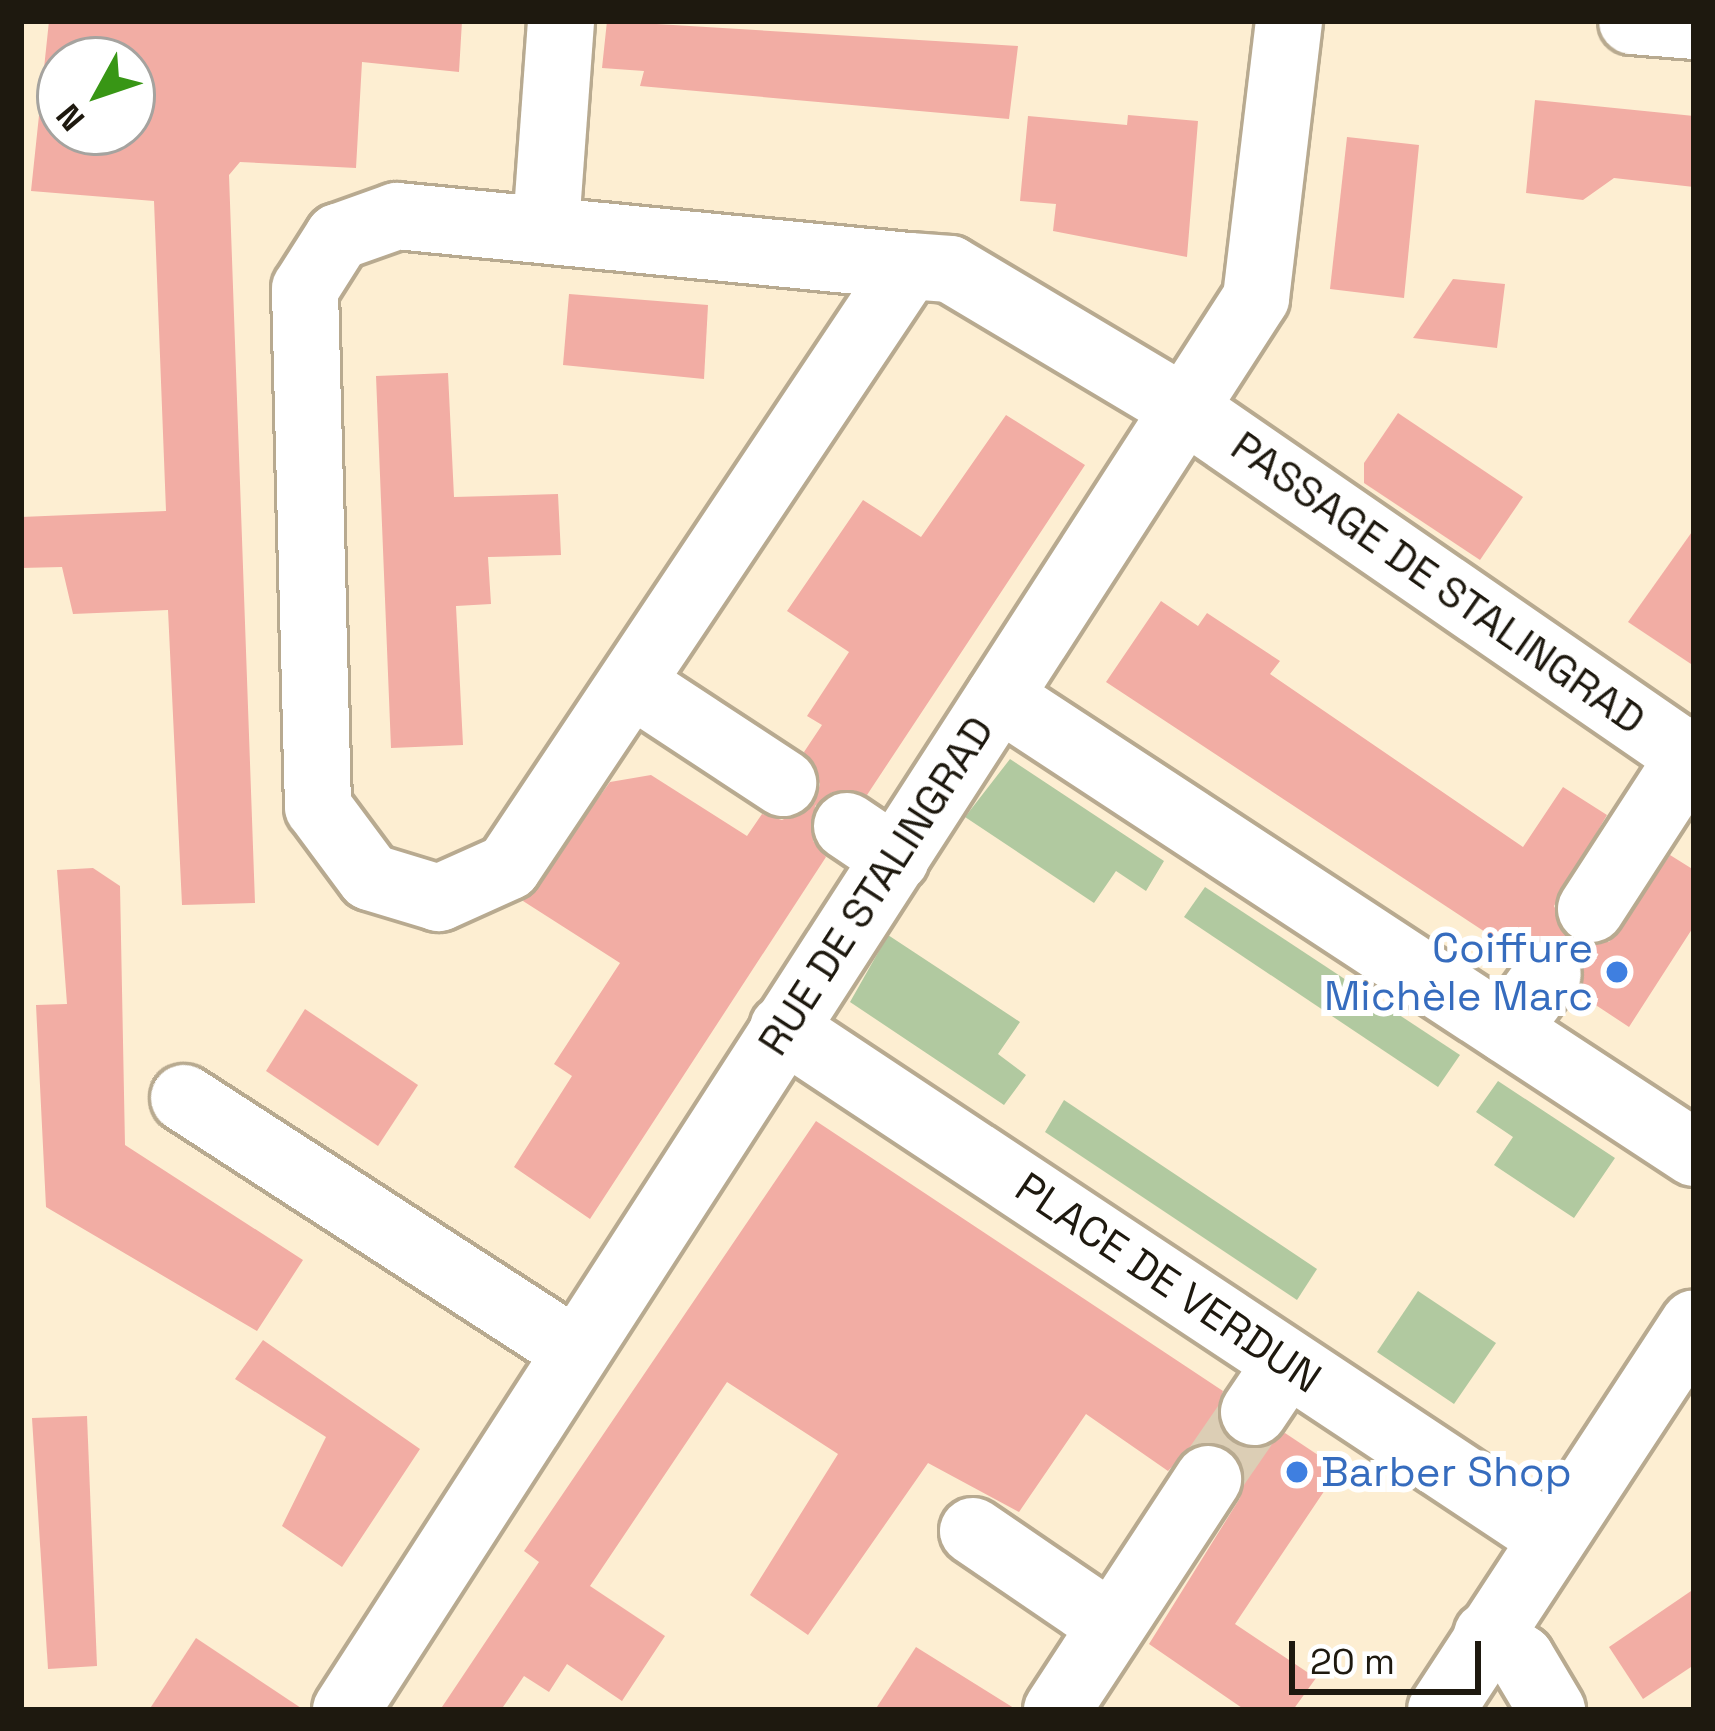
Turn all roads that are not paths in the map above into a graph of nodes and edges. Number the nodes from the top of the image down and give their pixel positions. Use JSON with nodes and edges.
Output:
{"nodes":[{"id":1,"x":561,"y":21,"type":"edge"},
{"id":2,"x":1289,"y":21,"type":"edge"},
{"id":3,"x":1632,"y":21,"type":"edge"},
{"id":4,"x":1694,"y":26,"type":"edge"},
{"id":5,"x":546,"y":226,"type":"junction"},
{"id":6,"x":909,"y":266,"type":"junction"},
{"id":7,"x":1185,"y":409,"type":"junction"},
{"id":8,"x":637,"y":687,"type":"junction"},
{"id":9,"x":999,"y":697,"type":"junction"},
{"id":10,"x":1692,"y":754,"type":"edge"},
{"id":11,"x":783,"y":783,"type":"dead end"},
{"id":12,"x":1591,"y":909,"type":"dead end"},
{"id":13,"x":1548,"y":974,"type":"dead end"},
{"id":14,"x":783,"y":1028,"type":"junction"},
{"id":15,"x":1507,"y":1030,"type":"junction"},
{"id":16,"x":184,"y":1098,"type":"dead end"},
{"id":17,"x":1694,"y":1154,"type":"edge"},
{"id":18,"x":1694,"y":1324,"type":"edge"},
{"id":19,"x":574,"y":1350,"type":"junction"},
{"id":20,"x":1208,"y":1479,"type":"tunnel mouth"},
{"id":21,"x":973,"y":1531,"type":"dead end"},
{"id":22,"x":1552,"y":1538,"type":"junction"},
{"id":23,"x":1111,"y":1624,"type":"junction"},
{"id":24,"x":1486,"y":1635,"type":"junction"},
{"id":25,"x":346,"y":1710,"type":"edge"},
{"id":26,"x":1057,"y":1710,"type":"edge"},
{"id":27,"x":1441,"y":1710,"type":"edge"},
{"id":28,"x":1552,"y":1710,"type":"edge"}],
"edges":[{"from":1,"to":5,"type":"street"},
{"from":2,"to":7,"type":"street","name":"RUE DE STALINGRAD"},
{"from":3,"to":4,"type":"street"},
{"from":5,"to":6,"type":"street","name":"PASSAGE DE STALINGRAD"},
{"from":5,"to":8,"type":"street","name":"PASSAGE DE STALINGRAD"},
{"from":6,"to":7,"type":"street","name":"PASSAGE DE STALINGRAD"},
{"from":6,"to":8,"type":"street","name":"PASSAGE DE STALINGRAD"},
{"from":7,"to":9,"type":"street","name":"RUE DE STALINGRAD"},
{"from":7,"to":10,"type":"street","name":"PASSAGE DE STALINGRAD"},
{"from":8,"to":11,"type":"street"},
{"from":9,"to":14,"type":"street","name":"RUE DE STALINGRAD"},
{"from":9,"to":15,"type":"street"},
{"from":10,"to":12,"type":"street"},
{"from":13,"to":15,"type":"street"},
{"from":14,"to":19,"type":"street","name":"RUE DE STALINGRAD"},
{"from":14,"to":22,"type":"street","name":"PLACE DE VERDUN"},
{"from":15,"to":17,"type":"street"},
{"from":16,"to":19,"type":"street"},
{"from":18,"to":22,"type":"street"},
{"from":19,"to":25,"type":"street","name":"RUE DE STALINGRAD"},
{"from":20,"to":23,"type":"street"},
{"from":21,"to":23,"type":"street"},
{"from":22,"to":24,"type":"street"},
{"from":23,"to":26,"type":"street"},
{"from":24,"to":27,"type":"street"},
{"from":24,"to":28,"type":"street"}]}
